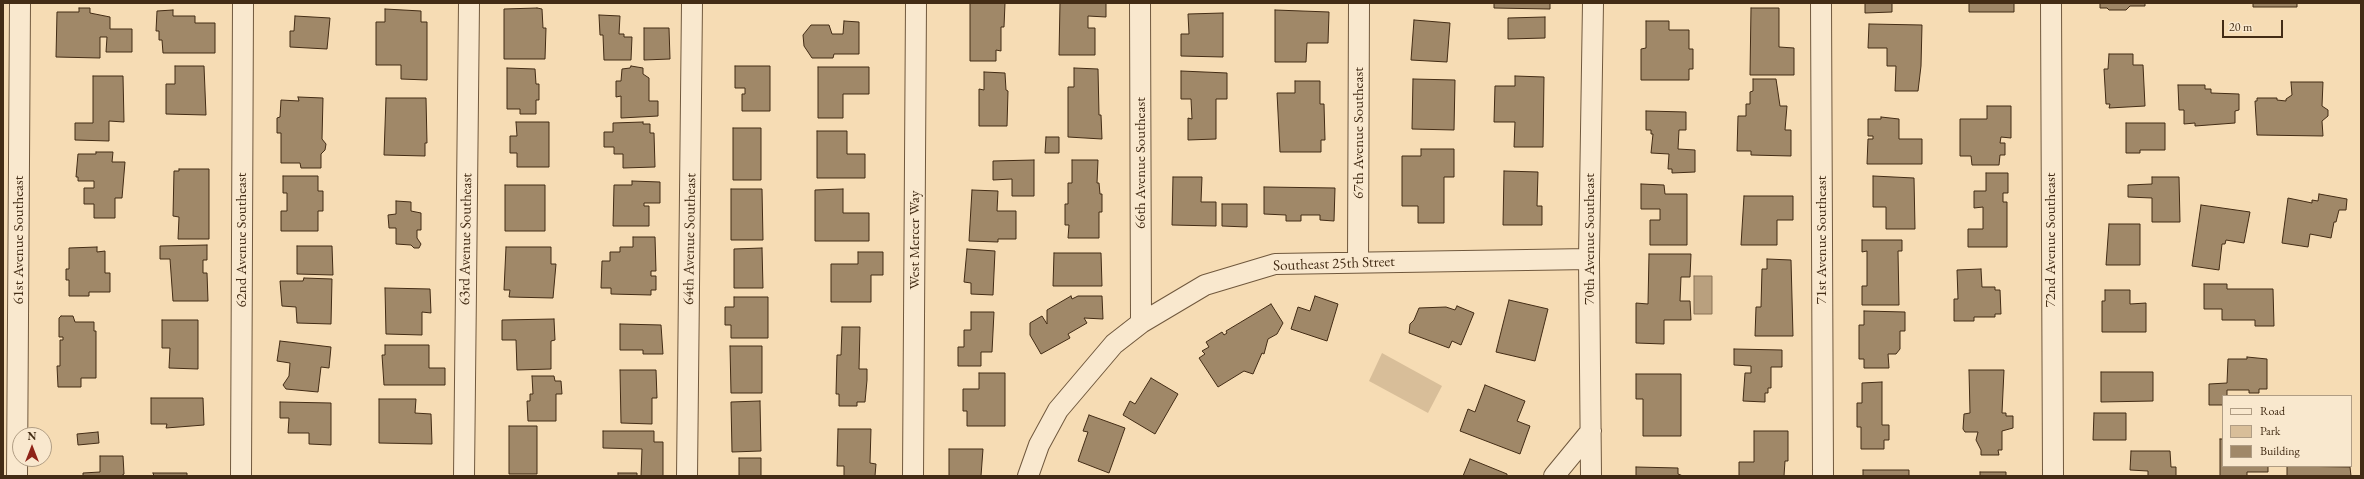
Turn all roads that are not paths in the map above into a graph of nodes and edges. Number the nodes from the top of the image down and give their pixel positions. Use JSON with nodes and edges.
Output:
{"nodes":[{"id":1,"x":20,"y":3,"type":"edge"},
{"id":2,"x":243,"y":3,"type":"edge"},
{"id":3,"x":469,"y":3,"type":"edge"},
{"id":4,"x":692,"y":3,"type":"edge"},
{"id":5,"x":916,"y":3,"type":"edge"},
{"id":6,"x":1140,"y":3,"type":"edge"},
{"id":7,"x":1359,"y":3,"type":"edge"},
{"id":8,"x":1593,"y":3,"type":"edge"},
{"id":9,"x":1821,"y":3,"type":"edge"},
{"id":10,"x":2051,"y":3,"type":"edge"},
{"id":11,"x":1589,"y":259,"type":"junction"},
{"id":12,"x":1358,"y":262,"type":"junction"},
{"id":13,"x":1141,"y":323,"type":"junction"},
{"id":14,"x":1591,"y":431,"type":"junction"},
{"id":15,"x":18,"y":476,"type":"edge"},
{"id":16,"x":241,"y":476,"type":"edge"},
{"id":17,"x":464,"y":476,"type":"edge"},
{"id":18,"x":687,"y":476,"type":"edge"},
{"id":19,"x":913,"y":476,"type":"edge"},
{"id":20,"x":1028,"y":476,"type":"edge"},
{"id":21,"x":1554,"y":476,"type":"edge"},
{"id":22,"x":1591,"y":476,"type":"edge"},
{"id":23,"x":1824,"y":476,"type":"edge"},
{"id":24,"x":2053,"y":476,"type":"edge"}],
"edges":[{"from":1,"to":15,"type":"street","name":"61st Avenue Southeast"},
{"from":2,"to":16,"type":"street","name":"62nd Avenue Southeast"},
{"from":3,"to":17,"type":"street","name":"63rd Avenue Southeast"},
{"from":4,"to":18,"type":"street","name":"64th Avenue Southeast"},
{"from":5,"to":19,"type":"street","name":"West Mercer Way"},
{"from":6,"to":13,"type":"street","name":"66th Avenue Southeast"},
{"from":7,"to":12,"type":"street","name":"67th Avenue Southeast"},
{"from":8,"to":11,"type":"street","name":"70th Avenue Southeast"},
{"from":9,"to":23,"type":"street","name":"71st Avenue Southeast"},
{"from":10,"to":24,"type":"street","name":"72nd Avenue Southeast"},
{"from":11,"to":12,"type":"street","name":"Southeast 25th Street"},
{"from":11,"to":14,"type":"street","name":"70th Avenue Southeast"},
{"from":12,"to":13,"type":"street","name":"Southeast 25th Street"},
{"from":13,"to":20,"type":"street","name":"Southeast 25th Street"},
{"from":14,"to":21,"type":"street"},
{"from":14,"to":22,"type":"street","name":"70th Avenue Southeast"}]}
